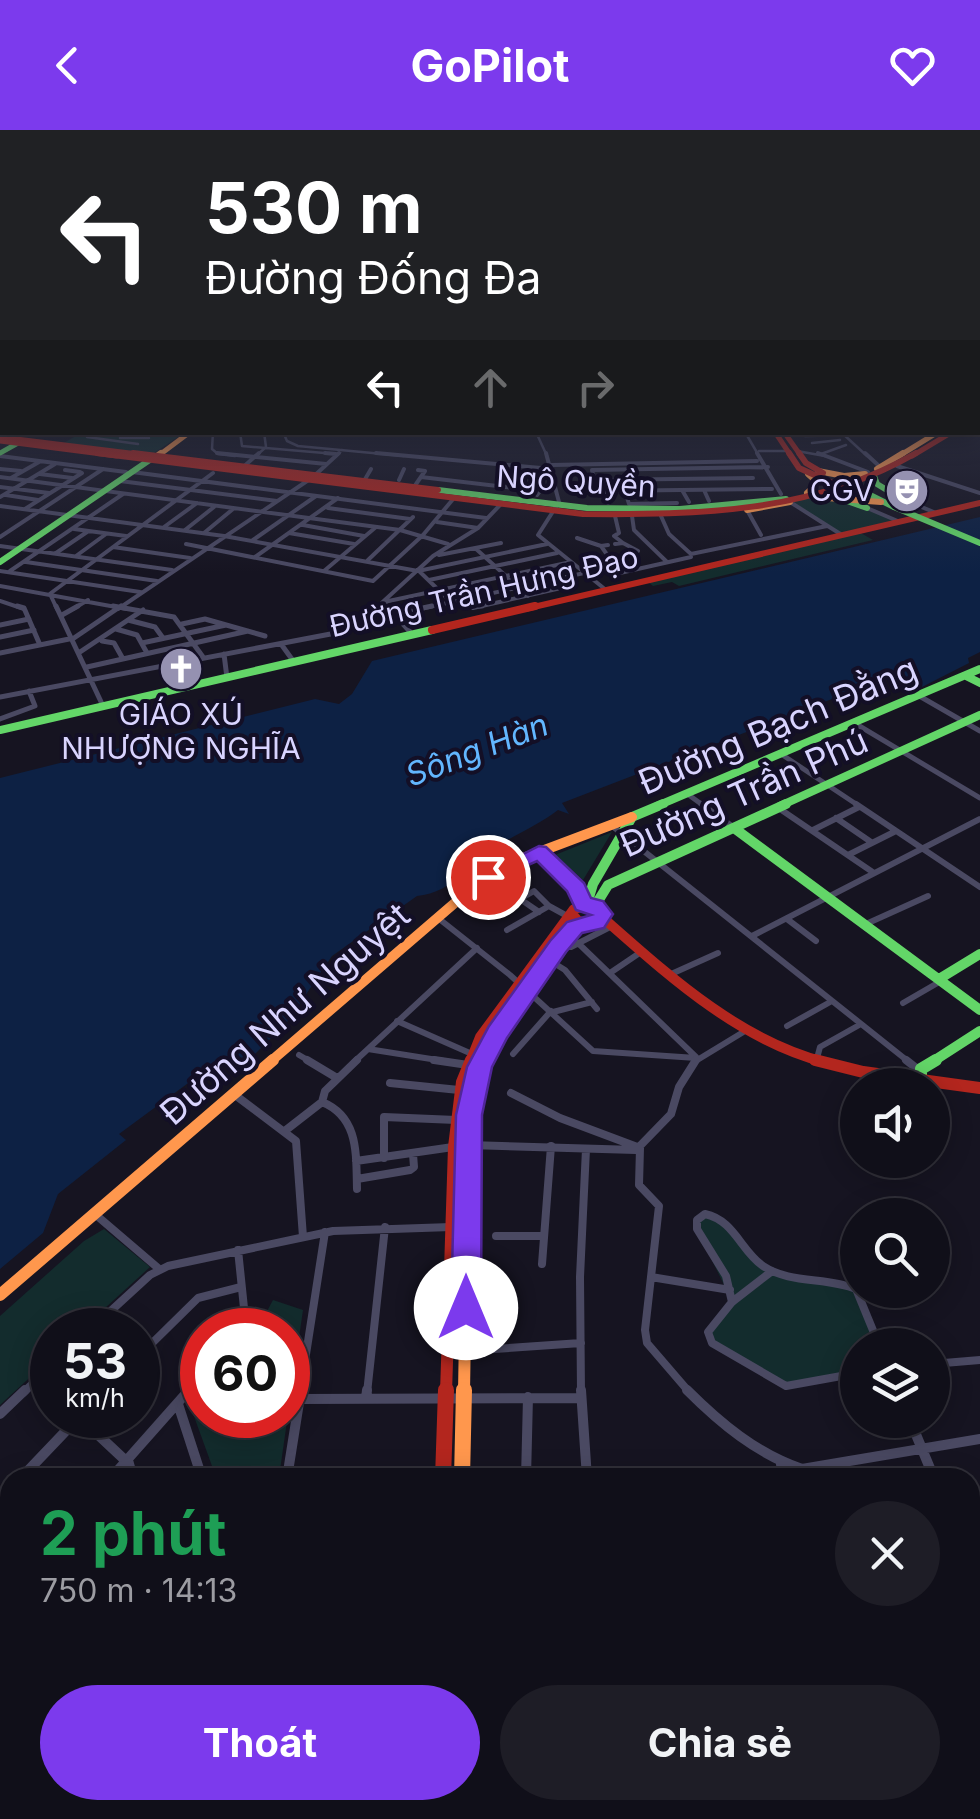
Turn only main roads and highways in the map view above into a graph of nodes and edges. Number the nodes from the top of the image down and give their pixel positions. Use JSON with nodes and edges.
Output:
{"nodes":[{"id":1,"x":183,"y":435,"type":"edge"},
{"id":2,"x":778,"y":435,"type":"edge"},
{"id":3,"x":785,"y":435,"type":"edge"},
{"id":4,"x":935,"y":435,"type":"edge"},
{"id":5,"x":948,"y":435,"type":"edge"},
{"id":6,"x":949,"y":435,"type":"edge"},
{"id":7,"x":8,"y":438,"type":"edge"},
{"id":8,"x":792,"y":451,"type":"junction"},
{"id":9,"x":0,"y":455,"type":"edge"},
{"id":10,"x":150,"y":458,"type":"junction"},
{"id":11,"x":813,"y":473,"type":"junction"},
{"id":12,"x":875,"y":473,"type":"junction"},
{"id":13,"x":311,"y":478,"type":"junction"},
{"id":14,"x":842,"y":485,"type":"junction"},
{"id":15,"x":810,"y":495,"type":"junction"},
{"id":16,"x":787,"y":498,"type":"junction"},
{"id":17,"x":501,"y":501,"type":"junction"},
{"id":18,"x":874,"y":501,"type":"junction"},
{"id":19,"x":897,"y":503,"type":"junction"},
{"id":20,"x":980,"y":504,"type":"edge"},
{"id":21,"x":558,"y":508,"type":"junction"},
{"id":22,"x":980,"y":543,"type":"edge"},
{"id":23,"x":10,"y":547,"type":"edge"},
{"id":24,"x":0,"y":559,"type":"edge"},
{"id":25,"x":980,"y":669,"type":"edge"},
{"id":26,"x":966,"y":676,"type":"junction"},
{"id":27,"x":980,"y":683,"type":"edge"},
{"id":28,"x":980,"y":715,"type":"edge"},
{"id":29,"x":0,"y":730,"type":"edge"},
{"id":30,"x":632,"y":818,"type":"junction"},
{"id":31,"x":734,"y":828,"type":"junction"},
{"id":32,"x":539,"y":852,"type":"junction"},
{"id":33,"x":602,"y":869,"type":"junction"},
{"id":34,"x":622,"y":878,"type":"junction"},
{"id":35,"x":589,"y":905,"type":"junction"},
{"id":36,"x":575,"y":919,"type":"junction"},
{"id":37,"x":599,"y":920,"type":"junction"},
{"id":38,"x":980,"y":954,"type":"edge"},
{"id":39,"x":940,"y":980,"type":"junction"},
{"id":40,"x":523,"y":986,"type":"junction"},
{"id":41,"x":980,"y":1010,"type":"edge"},
{"id":42,"x":980,"y":1031,"type":"edge"},
{"id":43,"x":473,"y":1062,"type":"junction"},
{"id":44,"x":840,"y":1068,"type":"edge"},
{"id":45,"x":932,"y":1068,"type":"edge"},
{"id":46,"x":950,"y":1082,"type":"edge"},
{"id":47,"x":980,"y":1088,"type":"edge"},
{"id":48,"x":0,"y":1296,"type":"edge"},
{"id":49,"x":444,"y":1468,"type":"edge"},
{"id":50,"x":462,"y":1468,"type":"edge"}],
"edges":[{"from":1,"to":10,"type":"main road"},
{"from":2,"to":8,"type":"main road"},
{"from":3,"to":8,"type":"main road"},
{"from":4,"to":12,"type":"main road"},
{"from":5,"to":12,"type":"main road"},
{"from":6,"to":12,"type":"main road"},
{"from":7,"to":9,"type":"main road"},
{"from":7,"to":10,"type":"main road","name":"Ngô Quyền"},
{"from":7,"to":10,"type":"main road","name":"Ngô Quyền"},
{"from":7,"to":10,"type":"main road"},
{"from":8,"to":11,"type":"main road"},
{"from":10,"to":13,"type":"main road","name":"Ngô Quyền"},
{"from":10,"to":13,"type":"main road","name":"Ngô Quyền"},
{"from":10,"to":23,"type":"main road"},
{"from":11,"to":12,"type":"main road"},
{"from":11,"to":14,"type":"main road"},
{"from":11,"to":15,"type":"main road"},
{"from":12,"to":14,"type":"main road"},
{"from":12,"to":18,"type":"main road"},
{"from":12,"to":19,"type":"main road"},
{"from":13,"to":17,"type":"main road"},
{"from":13,"to":17,"type":"main road"},
{"from":13,"to":21,"type":"main road","name":"Ngô Quyền"},
{"from":14,"to":15,"type":"main road"},
{"from":14,"to":18,"type":"main road"},
{"from":15,"to":16,"type":"main road"},
{"from":15,"to":18,"type":"main road"},
{"from":16,"to":21,"type":"main road"},
{"from":16,"to":21,"type":"main road","name":"Ngô Quyền"},
{"from":16,"to":21,"type":"main road"},
{"from":17,"to":21,"type":"main road"},
{"from":18,"to":19,"type":"main road"},
{"from":19,"to":22,"type":"main road","bridge":true},
{"from":20,"to":29,"type":"main road","name":"Đường Trần Hưng Đạo"},
{"from":23,"to":24,"type":"main road"},
{"from":25,"to":26,"type":"main road","name":"Đường Bạch Đằng"},
{"from":26,"to":27,"type":"main road"},
{"from":26,"to":30,"type":"main road","name":"Đường Bạch Đằng"},
{"from":28,"to":31,"type":"main road","name":"Đường Trần Phú"},
{"from":30,"to":32,"type":"main road","name":"Đường Như Nguyệt"},
{"from":30,"to":33,"type":"main road","name":"Đường Bạch Đằng"},
{"from":31,"to":34,"type":"main road","name":"Đường Trần Phú"},
{"from":31,"to":39,"type":"main road"},
{"from":32,"to":35,"type":"main road"},
{"from":32,"to":48,"type":"main road","name":"Đường Như Nguyệt"},
{"from":33,"to":34,"type":"main road"},
{"from":33,"to":35,"type":"main road","name":"Đường Bạch Đằng"},
{"from":34,"to":35,"type":"main road","name":"Đường Trần Phú"},
{"from":35,"to":36,"type":"main road","name":"Đường Trần Phú"},
{"from":35,"to":37,"type":"main road"},
{"from":36,"to":37,"type":"main road"},
{"from":36,"to":40,"type":"main road"},
{"from":36,"to":40,"type":"main road"},
{"from":37,"to":44,"type":"main road"},
{"from":38,"to":39,"type":"main road"},
{"from":39,"to":41,"type":"main road"},
{"from":40,"to":43,"type":"main road"},
{"from":42,"to":45,"type":"main road"},
{"from":43,"to":49,"type":"main road"},
{"from":43,"to":50,"type":"main road"},
{"from":46,"to":47,"type":"main road"}]}
